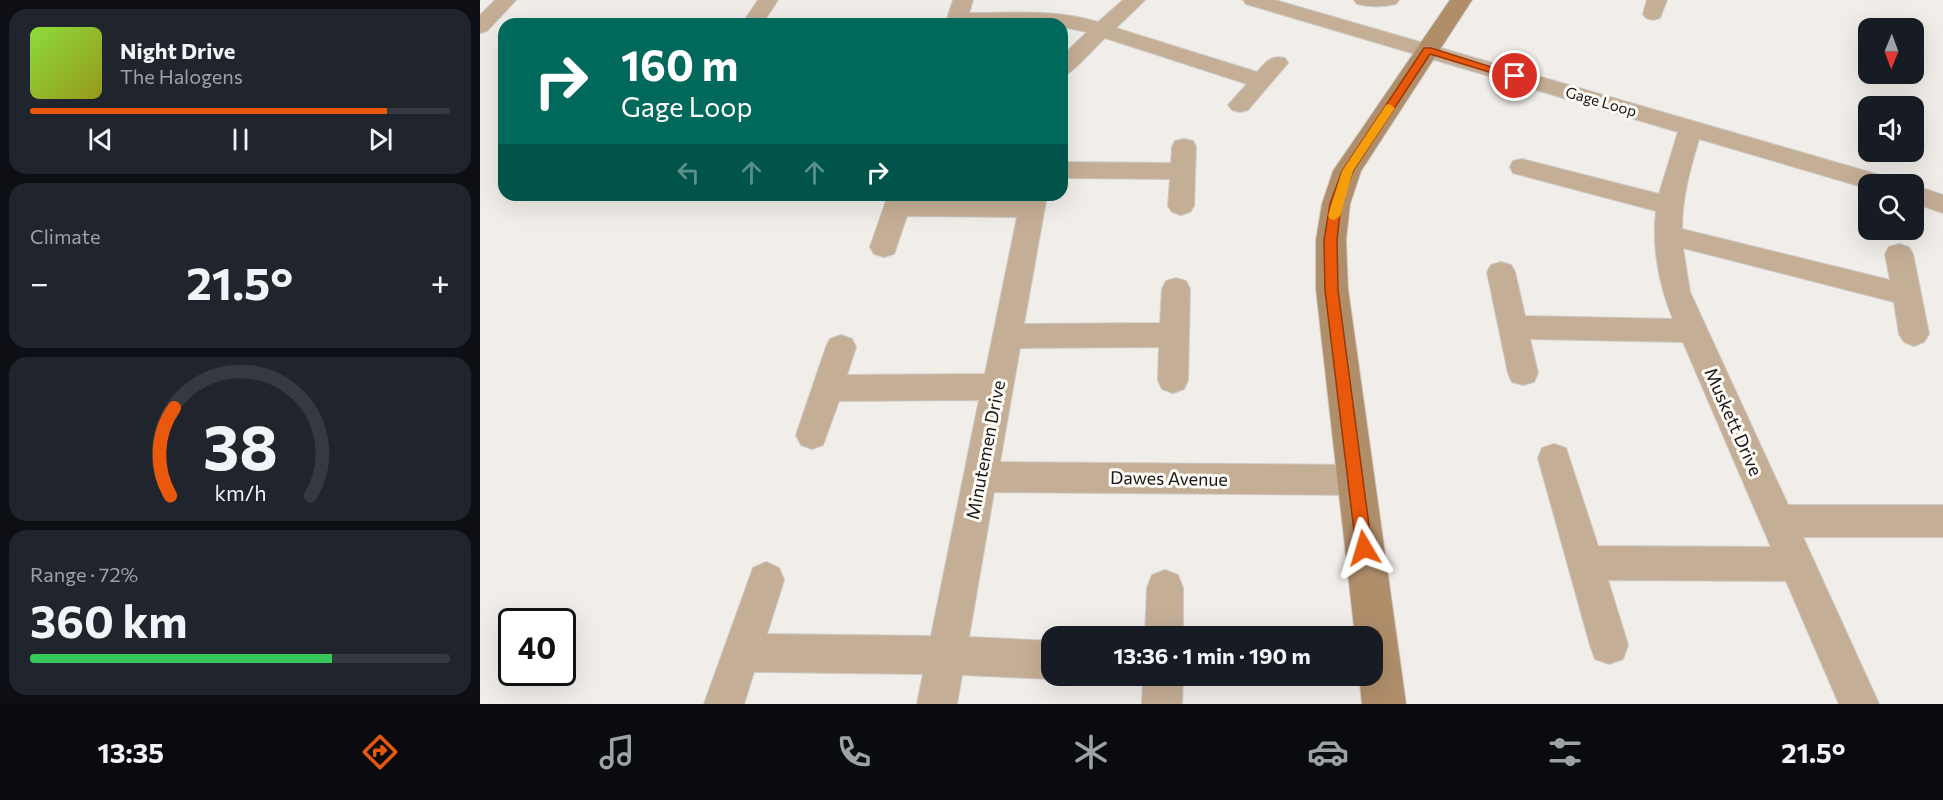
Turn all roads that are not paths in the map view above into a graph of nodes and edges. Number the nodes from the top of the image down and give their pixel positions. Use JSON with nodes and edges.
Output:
{"nodes":[{"id":1,"x":506,"y":0,"type":"edge"},
{"id":2,"x":768,"y":0,"type":"edge"},
{"id":3,"x":963,"y":0,"type":"edge"},
{"id":4,"x":1135,"y":0,"type":"edge"},
{"id":5,"x":1253,"y":0,"type":"edge"},
{"id":6,"x":1364,"y":0,"type":"edge"},
{"id":7,"x":1389,"y":0,"type":"edge"},
{"id":8,"x":1461,"y":0,"type":"edge"},
{"id":9,"x":756,"y":18,"type":"edge"},
{"id":10,"x":957,"y":18,"type":"edge"},
{"id":11,"x":1068,"y":21,"type":"edge"},
{"id":12,"x":480,"y":27,"type":"edge"},
{"id":13,"x":498,"y":27,"type":"edge"},
{"id":14,"x":1102,"y":30,"type":"junction"},
{"id":15,"x":1428,"y":51,"type":"junction"},
{"id":16,"x":1068,"y":62,"type":"edge"},
{"id":17,"x":1277,"y":63,"type":"dead end"},
{"id":18,"x":1261,"y":81,"type":"junction"},
{"id":19,"x":1240,"y":105,"type":"dead end"},
{"id":20,"x":1690,"y":128,"type":"junction"},
{"id":21,"x":1522,"y":168,"type":"dead end"},
{"id":22,"x":1068,"y":169,"type":"edge"},
{"id":23,"x":1858,"y":177,"type":"edge"},
{"id":24,"x":1924,"y":197,"type":"edge"},
{"id":25,"x":899,"y":201,"type":"edge"},
{"id":26,"x":1032,"y":202,"type":"edge"},
{"id":27,"x":1943,"y":204,"type":"edge"},
{"id":28,"x":1181,"y":206,"type":"dead end"},
{"id":29,"x":1670,"y":221,"type":"junction"},
{"id":30,"x":884,"y":247,"type":"dead end"},
{"id":31,"x":1899,"y":254,"type":"dead end"},
{"id":32,"x":1501,"y":272,"type":"dead end"},
{"id":33,"x":1176,"y":288,"type":"dead end"},
{"id":34,"x":1907,"y":296,"type":"junction"},
{"id":35,"x":1513,"y":327,"type":"junction"},
{"id":36,"x":1692,"y":331,"type":"junction"},
{"id":37,"x":1914,"y":334,"type":"dead end"},
{"id":38,"x":1175,"y":335,"type":"junction"},
{"id":39,"x":1008,"y":336,"type":"junction"},
{"id":40,"x":841,"y":347,"type":"dead end"},
{"id":41,"x":1523,"y":374,"type":"dead end"},
{"id":42,"x":1173,"y":380,"type":"dead end"},
{"id":43,"x":998,"y":387,"type":"junction"},
{"id":44,"x":828,"y":388,"type":"junction"},
{"id":45,"x":812,"y":435,"type":"dead end"},
{"id":46,"x":1554,"y":458,"type":"dead end"},
{"id":47,"x":981,"y":477,"type":"junction"},
{"id":48,"x":1356,"y":480,"type":"junction"},
{"id":49,"x":1777,"y":521,"type":"junction"},
{"id":50,"x":1943,"y":521,"type":"edge"},
{"id":51,"x":1585,"y":563,"type":"junction"},
{"id":52,"x":1797,"y":564,"type":"junction"},
{"id":53,"x":766,"y":580,"type":"dead end"},
{"id":54,"x":1165,"y":588,"type":"dead end"},
{"id":55,"x":1164,"y":626,"type":"edge"},
{"id":56,"x":1609,"y":645,"type":"dead end"},
{"id":57,"x":741,"y":653,"type":"junction"},
{"id":58,"x":947,"y":655,"type":"junction"},
{"id":59,"x":1041,"y":659,"type":"edge"},
{"id":60,"x":1163,"y":686,"type":"edge"},
{"id":61,"x":724,"y":704,"type":"edge"},
{"id":62,"x":937,"y":704,"type":"edge"},
{"id":63,"x":1162,"y":704,"type":"edge"},
{"id":64,"x":1383,"y":704,"type":"edge"},
{"id":65,"x":1859,"y":704,"type":"edge"}],
"edges":[{"from":1,"to":12,"type":"street"},
{"from":2,"to":9,"type":"street"},
{"from":3,"to":10,"type":"street"},
{"from":4,"to":14,"type":"street"},
{"from":5,"to":15,"type":"street","name":"Gage Loop"},
{"from":6,"to":7,"type":"street"},
{"from":8,"to":15,"type":"street"},
{"from":11,"to":14,"type":"street"},
{"from":12,"to":13,"type":"street"},
{"from":14,"to":16,"type":"street"},
{"from":14,"to":18,"type":"street"},
{"from":15,"to":20,"type":"street","name":"Gage Loop"},
{"from":15,"to":48,"type":"street"},
{"from":17,"to":18,"type":"street"},
{"from":18,"to":19,"type":"street"},
{"from":20,"to":23,"type":"street","name":"Gage Loop"},
{"from":20,"to":29,"type":"street","name":"Muskett Drive"},
{"from":21,"to":29,"type":"street"},
{"from":22,"to":28,"type":"street"},
{"from":24,"to":27,"type":"street"},
{"from":25,"to":26,"type":"street"},
{"from":25,"to":30,"type":"street"},
{"from":26,"to":39,"type":"street","name":"Minutemen Drive"},
{"from":29,"to":34,"type":"street"},
{"from":29,"to":36,"type":"street","name":"Muskett Drive"},
{"from":31,"to":34,"type":"street"},
{"from":32,"to":35,"type":"street"},
{"from":33,"to":38,"type":"street"},
{"from":34,"to":37,"type":"street"},
{"from":35,"to":36,"type":"street"},
{"from":35,"to":41,"type":"street"},
{"from":36,"to":49,"type":"street","name":"Muskett Drive"},
{"from":38,"to":39,"type":"street"},
{"from":38,"to":42,"type":"street"},
{"from":39,"to":43,"type":"street","name":"Minutemen Drive"},
{"from":40,"to":44,"type":"street"},
{"from":43,"to":44,"type":"street"},
{"from":43,"to":47,"type":"street","name":"Minutemen Drive"},
{"from":44,"to":45,"type":"street"},
{"from":46,"to":51,"type":"street"},
{"from":47,"to":48,"type":"street","name":"Dawes Avenue"},
{"from":47,"to":58,"type":"street","name":"Minutemen Drive"},
{"from":48,"to":64,"type":"street"},
{"from":49,"to":50,"type":"street"},
{"from":49,"to":52,"type":"street","name":"Muskett Drive"},
{"from":51,"to":52,"type":"street"},
{"from":51,"to":56,"type":"street"},
{"from":52,"to":65,"type":"street","name":"Muskett Drive"},
{"from":53,"to":57,"type":"street"},
{"from":54,"to":55,"type":"street"},
{"from":57,"to":58,"type":"street"},
{"from":57,"to":61,"type":"street"},
{"from":58,"to":59,"type":"street"},
{"from":58,"to":62,"type":"street","name":"Minutemen Drive"},
{"from":60,"to":63,"type":"street"}]}
